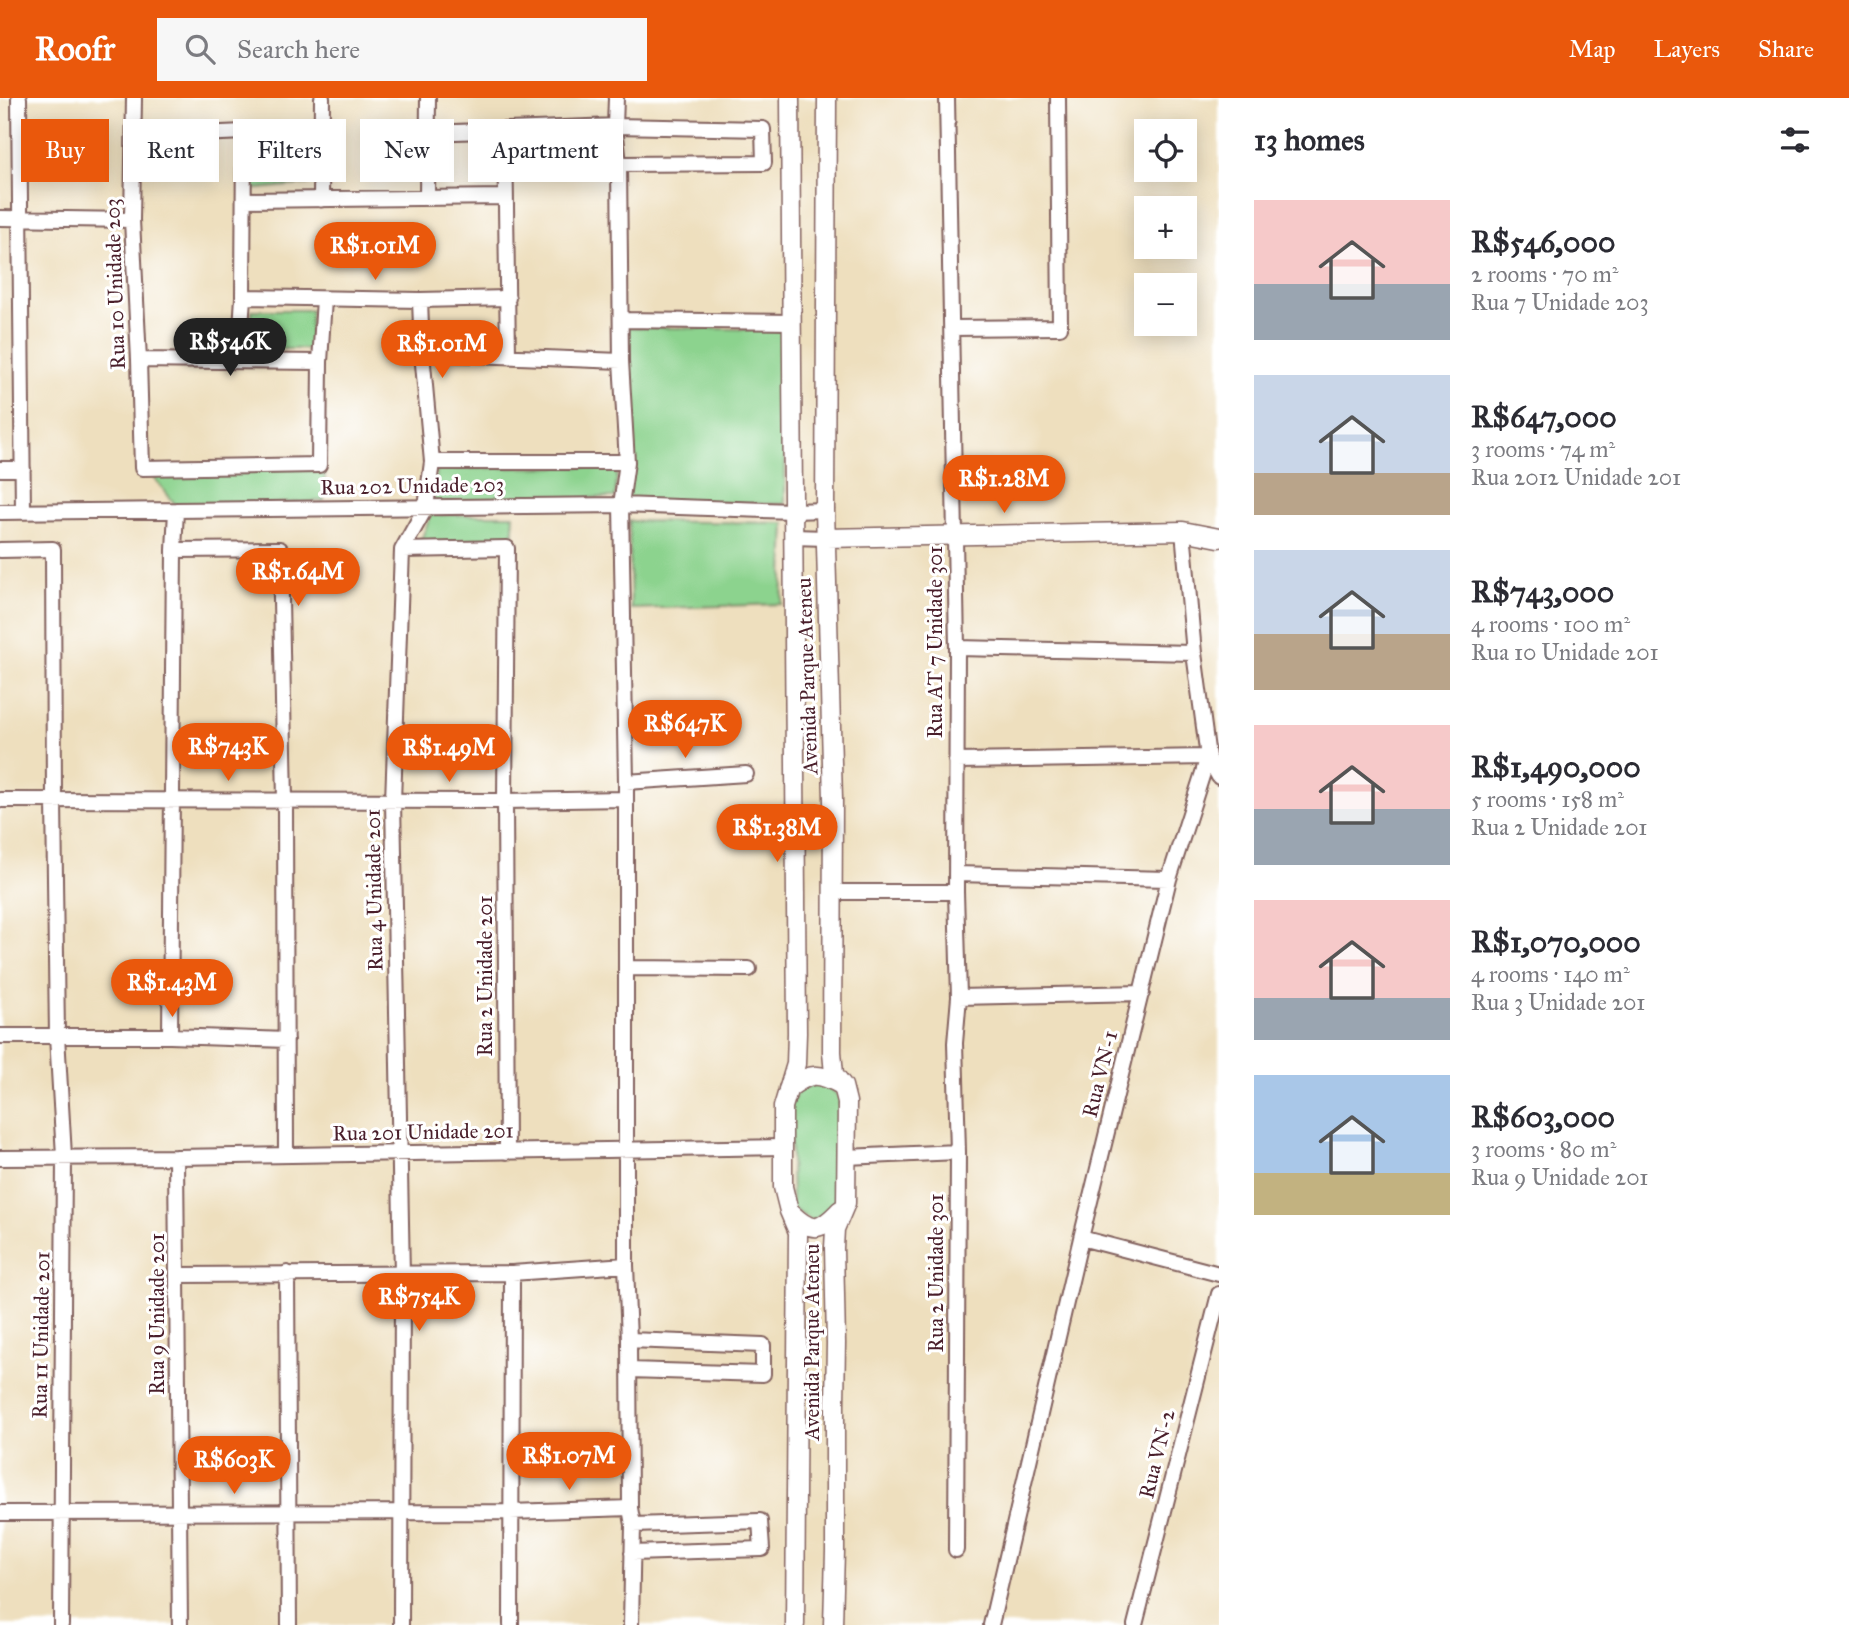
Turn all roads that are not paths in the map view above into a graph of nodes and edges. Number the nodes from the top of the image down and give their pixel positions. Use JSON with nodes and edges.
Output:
{"nodes":[{"id":1,"x":19,"y":98,"type":"edge"},
{"id":2,"x":134,"y":98,"type":"edge"},
{"id":3,"x":322,"y":98,"type":"edge"},
{"id":4,"x":428,"y":98,"type":"edge"},
{"id":5,"x":616,"y":98,"type":"edge"},
{"id":6,"x":790,"y":98,"type":"edge"},
{"id":7,"x":827,"y":98,"type":"edge"},
{"id":8,"x":947,"y":98,"type":"edge"},
{"id":9,"x":1059,"y":98,"type":"edge"},
{"id":10,"x":134,"y":119,"type":"edge"},
{"id":11,"x":322,"y":119,"type":"edge"},
{"id":12,"x":428,"y":119,"type":"edge"},
{"id":13,"x":615,"y":119,"type":"edge"},
{"id":14,"x":623,"y":126,"type":"edge"},
{"id":15,"x":623,"y":164,"type":"edge"},
{"id":16,"x":133,"y":182,"type":"edge"},
{"id":17,"x":244,"y":182,"type":"edge"},
{"id":18,"x":321,"y":182,"type":"edge"},
{"id":19,"x":427,"y":182,"type":"edge"},
{"id":20,"x":505,"y":182,"type":"edge"},
{"id":21,"x":619,"y":182,"type":"edge"},
{"id":22,"x":505,"y":197,"type":"junction"},
{"id":23,"x":427,"y":198,"type":"junction"},
{"id":24,"x":244,"y":200,"type":"junction"},
{"id":25,"x":321,"y":200,"type":"junction"},
{"id":26,"x":20,"y":218,"type":"junction"},
{"id":27,"x":0,"y":219,"type":"edge"},
{"id":28,"x":132,"y":220,"type":"junction"},
{"id":29,"x":243,"y":297,"type":"junction"},
{"id":30,"x":508,"y":298,"type":"junction"},
{"id":31,"x":324,"y":299,"type":"junction"},
{"id":32,"x":420,"y":300,"type":"junction"},
{"id":33,"x":621,"y":320,"type":"junction"},
{"id":34,"x":792,"y":322,"type":"junction"},
{"id":35,"x":952,"y":328,"type":"junction"},
{"id":36,"x":422,"y":353,"type":"junction"},
{"id":37,"x":508,"y":356,"type":"junction"},
{"id":38,"x":139,"y":360,"type":"junction"},
{"id":39,"x":239,"y":360,"type":"junction"},
{"id":40,"x":621,"y":361,"type":"junction"},
{"id":41,"x":320,"y":362,"type":"junction"},
{"id":42,"x":432,"y":462,"type":"junction"},
{"id":43,"x":627,"y":462,"type":"junction"},
{"id":44,"x":0,"y":468,"type":"edge"},
{"id":45,"x":23,"y":469,"type":"junction"},
{"id":46,"x":621,"y":505,"type":"junction"},
{"id":47,"x":426,"y":507,"type":"junction"},
{"id":48,"x":176,"y":510,"type":"junction"},
{"id":49,"x":825,"y":510,"type":"junction"},
{"id":50,"x":793,"y":511,"type":"junction"},
{"id":51,"x":0,"y":512,"type":"edge"},
{"id":52,"x":23,"y":512,"type":"junction"},
{"id":53,"x":1183,"y":531,"type":"junction"},
{"id":54,"x":956,"y":535,"type":"junction"},
{"id":55,"x":793,"y":537,"type":"junction"},
{"id":56,"x":826,"y":538,"type":"junction"},
{"id":57,"x":1219,"y":538,"type":"edge"},
{"id":58,"x":0,"y":550,"type":"edge"},
{"id":59,"x":174,"y":550,"type":"junction"},
{"id":60,"x":402,"y":550,"type":"junction"},
{"id":61,"x":957,"y":648,"type":"junction"},
{"id":62,"x":1194,"y":653,"type":"junction"},
{"id":63,"x":1208,"y":757,"type":"junction"},
{"id":64,"x":957,"y":761,"type":"junction"},
{"id":65,"x":746,"y":774,"type":"dead end"},
{"id":66,"x":1219,"y":777,"type":"edge"},
{"id":67,"x":626,"y":782,"type":"junction"},
{"id":68,"x":625,"y":799,"type":"junction"},
{"id":69,"x":0,"y":800,"type":"edge"},
{"id":70,"x":54,"y":800,"type":"junction"},
{"id":71,"x":172,"y":801,"type":"junction"},
{"id":72,"x":285,"y":801,"type":"junction"},
{"id":73,"x":393,"y":801,"type":"junction"},
{"id":74,"x":505,"y":801,"type":"junction"},
{"id":75,"x":956,"y":874,"type":"junction"},
{"id":76,"x":1170,"y":879,"type":"junction"},
{"id":77,"x":832,"y":892,"type":"junction"},
{"id":78,"x":956,"y":892,"type":"junction"},
{"id":79,"x":625,"y":968,"type":"junction"},
{"id":80,"x":749,"y":969,"type":"dead end"},
{"id":81,"x":1142,"y":993,"type":"junction"},
{"id":82,"x":959,"y":997,"type":"junction"},
{"id":83,"x":0,"y":1036,"type":"edge"},
{"id":84,"x":57,"y":1036,"type":"junction"},
{"id":85,"x":170,"y":1037,"type":"junction"},
{"id":86,"x":286,"y":1040,"type":"junction"},
{"id":87,"x":843,"y":1086,"type":"junction"},
{"id":88,"x":788,"y":1089,"type":"junction"},
{"id":89,"x":783,"y":1147,"type":"junction"},
{"id":90,"x":627,"y":1149,"type":"junction"},
{"id":91,"x":507,"y":1152,"type":"junction"},
{"id":92,"x":958,"y":1152,"type":"junction"},
{"id":93,"x":400,"y":1153,"type":"junction"},
{"id":94,"x":286,"y":1155,"type":"junction"},
{"id":95,"x":64,"y":1156,"type":"junction"},
{"id":96,"x":176,"y":1157,"type":"junction"},
{"id":97,"x":846,"y":1157,"type":"junction"},
{"id":98,"x":0,"y":1158,"type":"edge"},
{"id":99,"x":846,"y":1203,"type":"junction"},
{"id":100,"x":789,"y":1211,"type":"junction"},
{"id":101,"x":1082,"y":1238,"type":"junction"},
{"id":102,"x":626,"y":1265,"type":"junction"},
{"id":103,"x":287,"y":1273,"type":"junction"},
{"id":104,"x":512,"y":1273,"type":"junction"},
{"id":105,"x":1219,"y":1274,"type":"edge"},
{"id":106,"x":178,"y":1275,"type":"junction"},
{"id":107,"x":402,"y":1275,"type":"junction"},
{"id":108,"x":1219,"y":1294,"type":"edge"},
{"id":109,"x":629,"y":1340,"type":"junction"},
{"id":110,"x":629,"y":1370,"type":"junction"},
{"id":111,"x":630,"y":1508,"type":"junction"},
{"id":112,"x":510,"y":1511,"type":"junction"},
{"id":113,"x":400,"y":1512,"type":"junction"},
{"id":114,"x":0,"y":1513,"type":"edge"},
{"id":115,"x":289,"y":1513,"type":"junction"},
{"id":116,"x":60,"y":1514,"type":"junction"},
{"id":117,"x":179,"y":1514,"type":"junction"},
{"id":118,"x":633,"y":1525,"type":"junction"},
{"id":119,"x":956,"y":1550,"type":"dead end"},
{"id":120,"x":632,"y":1553,"type":"junction"},
{"id":121,"x":61,"y":1625,"type":"edge"},
{"id":122,"x":180,"y":1625,"type":"edge"},
{"id":123,"x":289,"y":1625,"type":"edge"},
{"id":124,"x":401,"y":1625,"type":"edge"},
{"id":125,"x":511,"y":1625,"type":"edge"},
{"id":126,"x":631,"y":1625,"type":"edge"},
{"id":127,"x":795,"y":1625,"type":"edge"},
{"id":128,"x":833,"y":1625,"type":"edge"},
{"id":129,"x":991,"y":1625,"type":"edge"},
{"id":130,"x":1135,"y":1625,"type":"edge"}],
"edges":[{"from":1,"to":26,"type":"street"},
{"from":2,"to":10,"type":"street","name":"Rua 10 Unidade 203"},
{"from":3,"to":11,"type":"street"},
{"from":4,"to":12,"type":"street"},
{"from":5,"to":13,"type":"street"},
{"from":6,"to":34,"type":"street","name":"Avenida Parque Ateneu"},
{"from":7,"to":49,"type":"street","name":"Avenida Parque Ateneu"},
{"from":8,"to":35,"type":"street","name":"Rua AT 7 Unidade 301"},
{"from":9,"to":35,"type":"street"},
{"from":14,"to":15,"type":"street"},
{"from":16,"to":28,"type":"street","name":"Rua 10 Unidade 203"},
{"from":17,"to":24,"type":"street"},
{"from":18,"to":25,"type":"street"},
{"from":19,"to":23,"type":"street"},
{"from":20,"to":22,"type":"street"},
{"from":21,"to":33,"type":"street"},
{"from":22,"to":23,"type":"street"},
{"from":22,"to":30,"type":"street"},
{"from":23,"to":25,"type":"street"},
{"from":24,"to":25,"type":"street"},
{"from":24,"to":29,"type":"street"},
{"from":26,"to":27,"type":"street"},
{"from":26,"to":28,"type":"street"},
{"from":26,"to":45,"type":"street"},
{"from":28,"to":38,"type":"street","name":"Rua 10 Unidade 203"},
{"from":29,"to":31,"type":"street"},
{"from":29,"to":39,"type":"street"},
{"from":30,"to":32,"type":"street"},
{"from":30,"to":37,"type":"street"},
{"from":31,"to":32,"type":"street"},
{"from":31,"to":41,"type":"street"},
{"from":32,"to":36,"type":"street","name":"Rua 202 Unidade 203"},
{"from":33,"to":34,"type":"street"},
{"from":33,"to":40,"type":"street"},
{"from":34,"to":50,"type":"street","name":"Avenida Parque Ateneu"},
{"from":35,"to":54,"type":"street","name":"Rua AT 7 Unidade 301"},
{"from":36,"to":37,"type":"street"},
{"from":36,"to":42,"type":"street","name":"Rua 202 Unidade 203"},
{"from":37,"to":40,"type":"street"},
{"from":38,"to":39,"type":"street"},
{"from":38,"to":41,"type":"street","name":"Rua 10 Unidade 203"},
{"from":39,"to":41,"type":"street"},
{"from":40,"to":43,"type":"street"},
{"from":42,"to":43,"type":"street"},
{"from":42,"to":47,"type":"street","name":"Rua 202 Unidade 203"},
{"from":43,"to":46,"type":"street"},
{"from":44,"to":45,"type":"street"},
{"from":45,"to":52,"type":"street"},
{"from":46,"to":47,"type":"street","name":"Rua 202 Unidade 203"},
{"from":46,"to":50,"type":"street","name":"Rua 202 Unidade 203"},
{"from":46,"to":67,"type":"street"},
{"from":47,"to":48,"type":"street","name":"Rua 202 Unidade 203"},
{"from":47,"to":60,"type":"street","name":"Rua 4 Unidade 201"},
{"from":48,"to":52,"type":"street","name":"Rua 202 Unidade 203"},
{"from":48,"to":59,"type":"street"},
{"from":49,"to":50,"type":"street","name":"Rua 202 Unidade 203"},
{"from":49,"to":56,"type":"street","name":"Avenida Parque Ateneu"},
{"from":50,"to":55,"type":"street","name":"Avenida Parque Ateneu"},
{"from":51,"to":52,"type":"street","name":"Rua 202 Unidade 203"},
{"from":53,"to":54,"type":"street"},
{"from":53,"to":57,"type":"street"},
{"from":53,"to":62,"type":"street","name":"Rua VN-1"},
{"from":54,"to":56,"type":"street"},
{"from":54,"to":61,"type":"street","name":"Rua AT 7 Unidade 301"},
{"from":55,"to":56,"type":"street"},
{"from":55,"to":88,"type":"street","name":"Avenida Parque Ateneu"},
{"from":56,"to":77,"type":"street","name":"Avenida Parque Ateneu"},
{"from":58,"to":70,"type":"street"},
{"from":59,"to":71,"type":"street"},
{"from":59,"to":72,"type":"street"},
{"from":60,"to":73,"type":"street","name":"Rua 4 Unidade 201"},
{"from":60,"to":74,"type":"street","name":"Rua 2 Unidade 201"},
{"from":61,"to":62,"type":"street"},
{"from":61,"to":64,"type":"street","name":"Rua AT 7 Unidade 301"},
{"from":62,"to":63,"type":"street","name":"Rua VN-1"},
{"from":63,"to":64,"type":"street"},
{"from":63,"to":66,"type":"street"},
{"from":63,"to":76,"type":"street","name":"Rua VN-1"},
{"from":64,"to":75,"type":"street","name":"Rua AT 7 Unidade 301"},
{"from":65,"to":67,"type":"street"},
{"from":67,"to":68,"type":"street"},
{"from":68,"to":74,"type":"street"},
{"from":68,"to":79,"type":"street"},
{"from":69,"to":70,"type":"street"},
{"from":70,"to":71,"type":"street"},
{"from":70,"to":84,"type":"street"},
{"from":71,"to":72,"type":"street"},
{"from":71,"to":85,"type":"street"},
{"from":72,"to":73,"type":"street"},
{"from":72,"to":86,"type":"street"},
{"from":73,"to":74,"type":"street"},
{"from":73,"to":93,"type":"street","name":"Rua 4 Unidade 201"},
{"from":74,"to":91,"type":"street","name":"Rua 2 Unidade 201"},
{"from":75,"to":76,"type":"street"},
{"from":75,"to":78,"type":"street","name":"Rua AT 7 Unidade 301"},
{"from":76,"to":81,"type":"street","name":"Rua VN-1"},
{"from":77,"to":78,"type":"street"},
{"from":77,"to":87,"type":"street","name":"Avenida Parque Ateneu"},
{"from":78,"to":82,"type":"street","name":"Rua AT 7 Unidade 301"},
{"from":79,"to":80,"type":"street"},
{"from":79,"to":90,"type":"street"},
{"from":81,"to":82,"type":"street"},
{"from":81,"to":101,"type":"street","name":"Rua VN-1"},
{"from":82,"to":92,"type":"street","name":"Rua 2 Unidade 301"},
{"from":83,"to":84,"type":"street"},
{"from":84,"to":85,"type":"street"},
{"from":84,"to":95,"type":"street"},
{"from":85,"to":86,"type":"street"},
{"from":86,"to":94,"type":"street"},
{"from":87,"to":88,"type":"street"},
{"from":87,"to":97,"type":"street","name":"Avenida Parque Ateneu"},
{"from":88,"to":89,"type":"street","name":"Avenida Parque Ateneu"},
{"from":89,"to":90,"type":"street","name":"Rua 201 Unidade 201"},
{"from":89,"to":100,"type":"street","name":"Avenida Parque Ateneu"},
{"from":90,"to":91,"type":"street","name":"Rua 201 Unidade 201"},
{"from":90,"to":102,"type":"street"},
{"from":91,"to":93,"type":"street","name":"Rua 201 Unidade 201"},
{"from":92,"to":97,"type":"street"},
{"from":92,"to":119,"type":"street","name":"Rua 2 Unidade 301"},
{"from":93,"to":94,"type":"street","name":"Rua 201 Unidade 201"},
{"from":93,"to":107,"type":"street","name":"Rua 4 Unidade 201"},
{"from":94,"to":96,"type":"street","name":"Rua 201 Unidade 201"},
{"from":95,"to":96,"type":"street","name":"Rua 201 Unidade 201"},
{"from":95,"to":98,"type":"street","name":"Rua 201 Unidade 201"},
{"from":95,"to":116,"type":"street","name":"Rua 11 Unidade 201"},
{"from":96,"to":106,"type":"street","name":"Rua 9 Unidade 201"},
{"from":97,"to":99,"type":"street","name":"Avenida Parque Ateneu"},
{"from":99,"to":100,"type":"street"},
{"from":99,"to":128,"type":"street","name":"Avenida Parque Ateneu"},
{"from":100,"to":127,"type":"street","name":"Avenida Parque Ateneu"},
{"from":101,"to":105,"type":"street"},
{"from":101,"to":129,"type":"street","name":"Rua VN-1"},
{"from":102,"to":104,"type":"street"},
{"from":102,"to":109,"type":"street"},
{"from":103,"to":106,"type":"street"},
{"from":103,"to":107,"type":"street"},
{"from":103,"to":115,"type":"street"},
{"from":104,"to":107,"type":"street"},
{"from":104,"to":112,"type":"street"},
{"from":106,"to":117,"type":"street","name":"Rua 9 Unidade 201"},
{"from":107,"to":113,"type":"street","name":"Rua 4 Unidade 201"},
{"from":108,"to":130,"type":"street","name":"Rua VN-2"},
{"from":109,"to":110,"type":"street"},
{"from":109,"to":110,"type":"street"},
{"from":110,"to":111,"type":"street"},
{"from":111,"to":112,"type":"street"},
{"from":111,"to":118,"type":"street"},
{"from":112,"to":113,"type":"street"},
{"from":112,"to":125,"type":"street"},
{"from":113,"to":115,"type":"street"},
{"from":113,"to":124,"type":"street","name":"Rua 4 Unidade 201"},
{"from":114,"to":116,"type":"street"},
{"from":115,"to":117,"type":"street"},
{"from":115,"to":123,"type":"street"},
{"from":116,"to":117,"type":"street"},
{"from":116,"to":121,"type":"street","name":"Rua 11 Unidade 201"},
{"from":117,"to":122,"type":"street","name":"Rua 9 Unidade 201"},
{"from":118,"to":120,"type":"street"},
{"from":118,"to":120,"type":"street"},
{"from":120,"to":126,"type":"street"}]}
